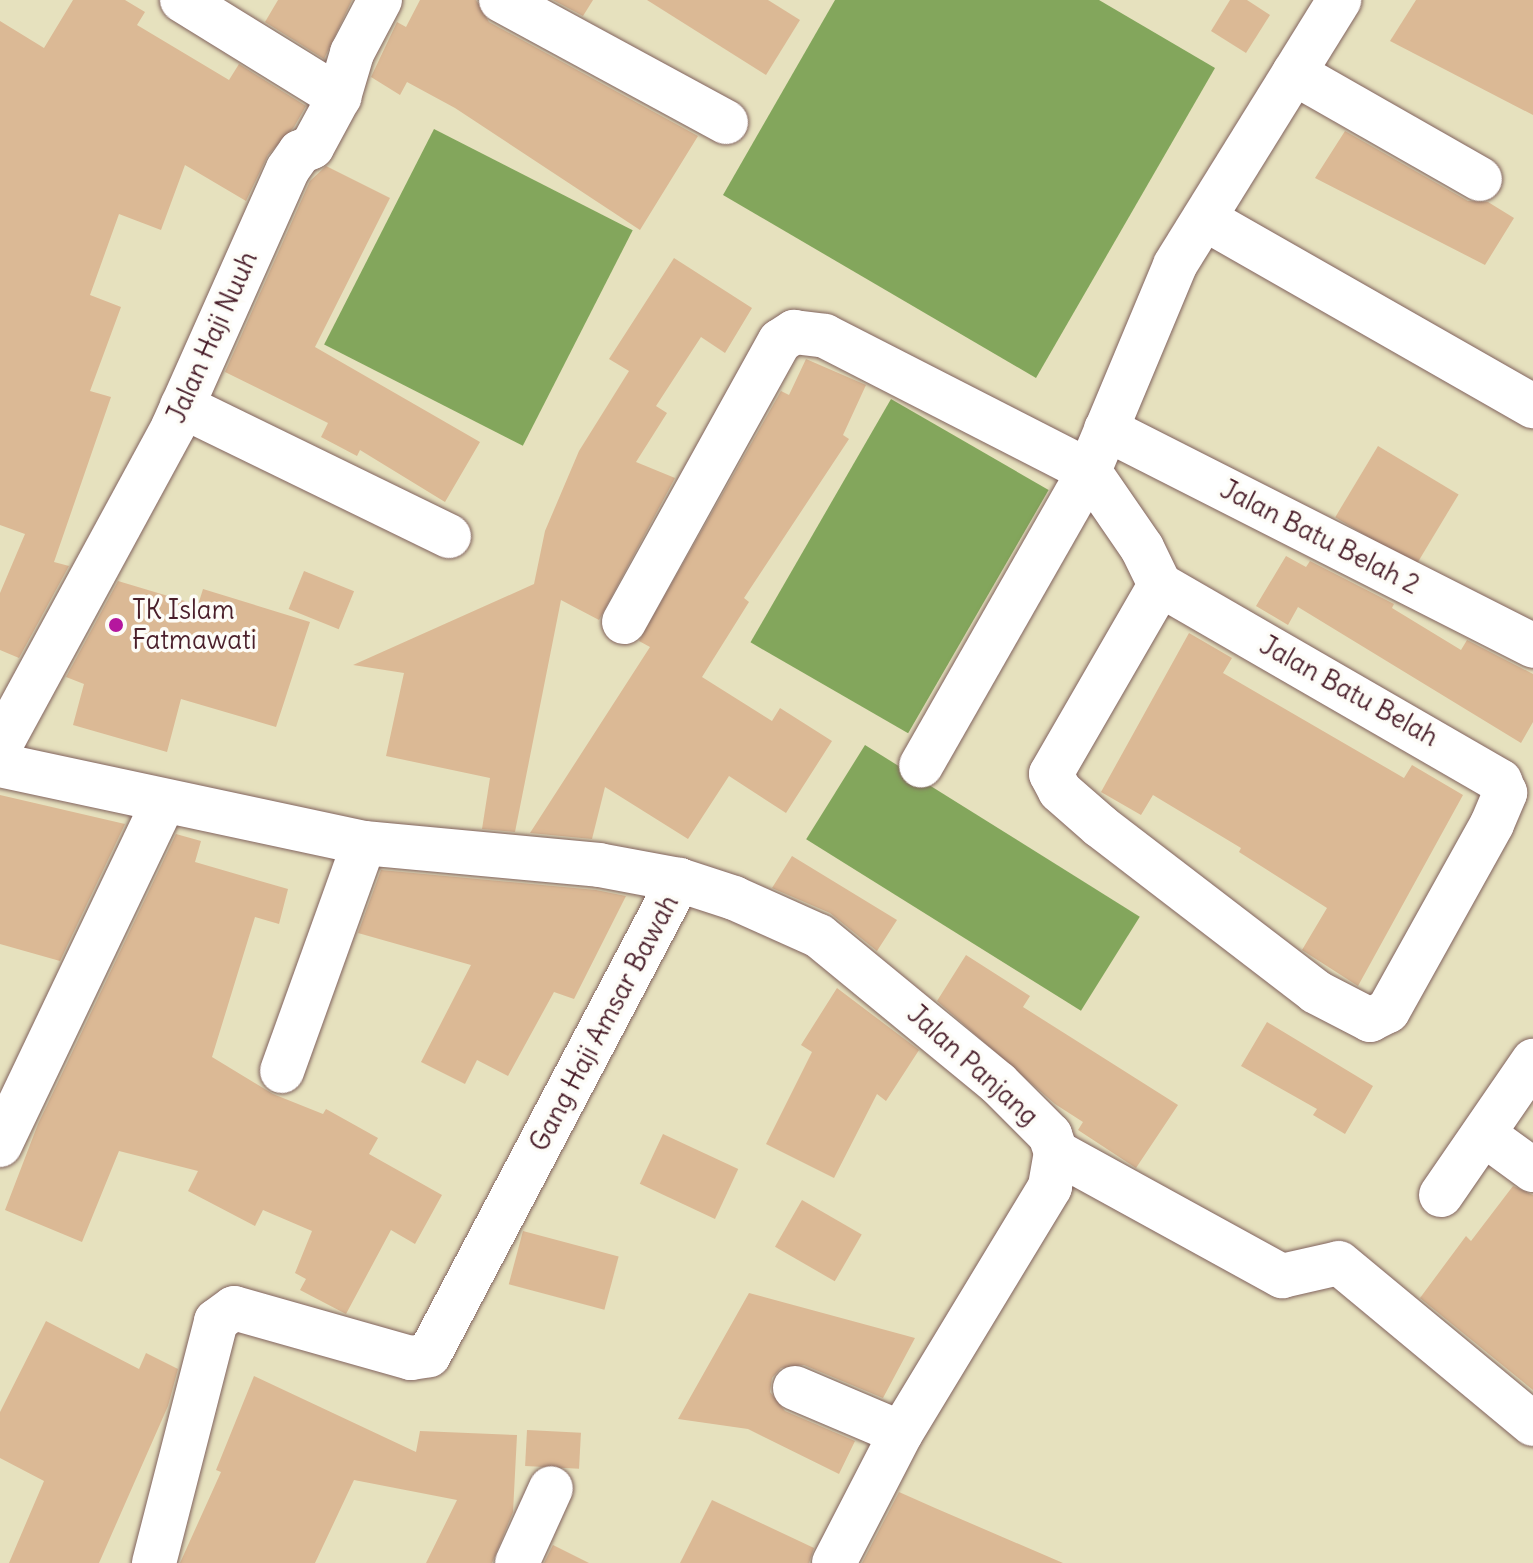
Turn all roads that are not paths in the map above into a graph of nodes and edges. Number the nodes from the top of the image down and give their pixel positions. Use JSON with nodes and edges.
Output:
{"nodes":[{"id":1,"x":182,"y":0,"type":"edge"},
{"id":2,"x":380,"y":0,"type":"edge"},
{"id":3,"x":501,"y":0,"type":"edge"},
{"id":4,"x":1327,"y":4,"type":"edge"},
{"id":5,"x":1294,"y":73,"type":"junction"},
{"id":6,"x":339,"y":97,"type":"junction"},
{"id":7,"x":726,"y":122,"type":"dead end"},
{"id":8,"x":1480,"y":179,"type":"dead end"},
{"id":9,"x":1205,"y":219,"type":"junction"},
{"id":10,"x":182,"y":406,"type":"junction"},
{"id":11,"x":1533,"y":406,"type":"edge"},
{"id":12,"x":1106,"y":429,"type":"junction"},
{"id":13,"x":1089,"y":471,"type":"junction"},
{"id":14,"x":449,"y":536,"type":"dead end"},
{"id":15,"x":1160,"y":585,"type":"junction"},
{"id":16,"x":624,"y":622,"type":"dead end"},
{"id":17,"x":1533,"y":646,"type":"edge"},
{"id":18,"x":0,"y":746,"type":"edge"},
{"id":19,"x":0,"y":765,"type":"edge"},
{"id":20,"x":921,"y":765,"type":"dead end"},
{"id":21,"x":163,"y":803,"type":"junction"},
{"id":22,"x":364,"y":843,"type":"junction"},
{"id":23,"x":679,"y":880,"type":"junction"},
{"id":24,"x":1533,"y":1061,"type":"edge"},
{"id":25,"x":282,"y":1071,"type":"dead end"},
{"id":26,"x":0,"y":1145,"type":"edge"},
{"id":27,"x":1056,"y":1152,"type":"junction"},
{"id":28,"x":1441,"y":1195,"type":"dead end"},
{"id":29,"x":795,"y":1388,"type":"dead end"},
{"id":30,"x":1533,"y":1424,"type":"edge"},
{"id":31,"x":901,"y":1433,"type":"junction"},
{"id":32,"x":551,"y":1488,"type":"dead end"},
{"id":33,"x":154,"y":1563,"type":"edge"},
{"id":34,"x":517,"y":1563,"type":"edge"},
{"id":35,"x":834,"y":1563,"type":"edge"}],
"edges":[{"from":1,"to":6,"type":"street"},
{"from":2,"to":6,"type":"street","name":"Jalan Haji Nuuh"},
{"from":3,"to":7,"type":"street"},
{"from":4,"to":5,"type":"street"},
{"from":5,"to":8,"type":"street"},
{"from":5,"to":9,"type":"street"},
{"from":6,"to":10,"type":"street","name":"Jalan Haji Nuuh"},
{"from":9,"to":11,"type":"street"},
{"from":9,"to":12,"type":"street"},
{"from":10,"to":14,"type":"street"},
{"from":10,"to":18,"type":"street","name":"Jalan Haji Nuuh"},
{"from":12,"to":13,"type":"street"},
{"from":12,"to":17,"type":"street","name":"Jalan Batu Belah 2"},
{"from":13,"to":15,"type":"street"},
{"from":13,"to":16,"type":"street"},
{"from":13,"to":20,"type":"street"},
{"from":15,"to":15,"type":"street","name":"Jalan Batu Belah"},
{"from":19,"to":21,"type":"street","name":"Gang Haji Amsar Bawah"},
{"from":21,"to":22,"type":"street","name":"Gang Haji Amsar Bawah"},
{"from":21,"to":26,"type":"street"},
{"from":22,"to":23,"type":"street","name":"Gang Haji Amsar Bawah"},
{"from":22,"to":25,"type":"street"},
{"from":23,"to":27,"type":"street","name":"Jalan Panjang"},
{"from":23,"to":33,"type":"street","name":"Gang Haji Amsar Bawah"},
{"from":24,"to":28,"type":"street"},
{"from":27,"to":30,"type":"street"},
{"from":27,"to":31,"type":"street","name":"Jalan Panjang"},
{"from":29,"to":31,"type":"street"},
{"from":31,"to":35,"type":"street","name":"Jalan Panjang"},
{"from":32,"to":34,"type":"street"}]}
